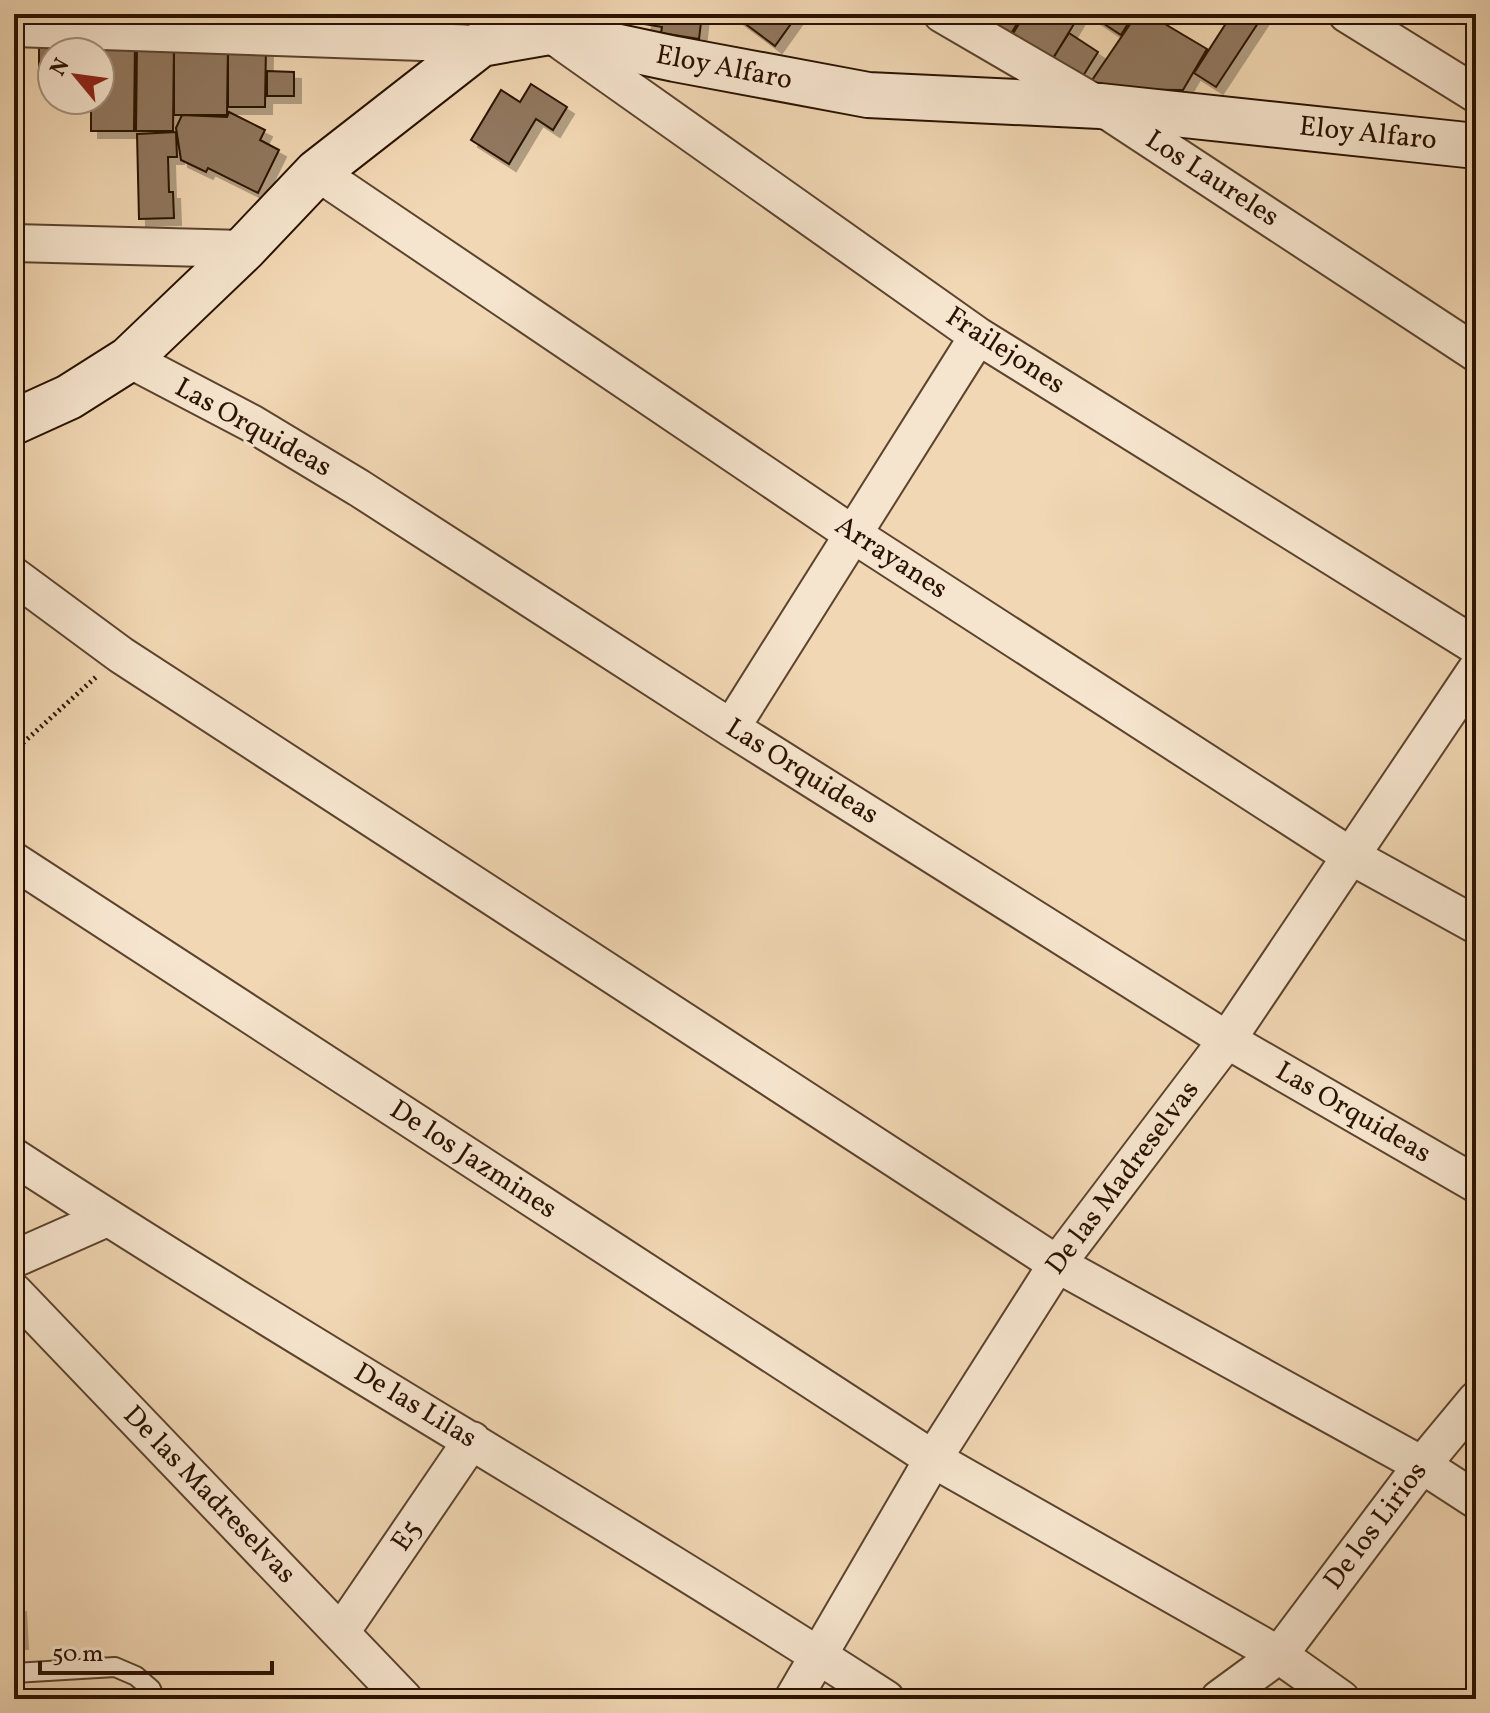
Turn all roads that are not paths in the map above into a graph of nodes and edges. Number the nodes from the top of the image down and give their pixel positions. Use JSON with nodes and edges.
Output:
{"nodes":[{"id":1,"x":942,"y":14,"type":"edge"},
{"id":2,"x":1347,"y":14,"type":"edge"},
{"id":3,"x":14,"y":28,"type":"edge"},
{"id":4,"x":549,"y":32,"type":"junction"},
{"id":5,"x":481,"y":44,"type":"junction"},
{"id":6,"x":1476,"y":94,"type":"edge"},
{"id":7,"x":1100,"y":106,"type":"junction"},
{"id":8,"x":1476,"y":146,"type":"edge"},
{"id":9,"x":317,"y":172,"type":"junction"},
{"id":10,"x":14,"y":243,"type":"edge"},
{"id":11,"x":244,"y":249,"type":"junction"},
{"id":12,"x":978,"y":336,"type":"junction"},
{"id":13,"x":1476,"y":353,"type":"edge"},
{"id":14,"x":129,"y":359,"type":"junction"},
{"id":15,"x":14,"y":422,"type":"edge"},
{"id":16,"x":851,"y":533,"type":"junction"},
{"id":17,"x":14,"y":576,"type":"edge"},
{"id":18,"x":1476,"y":646,"type":"edge"},
{"id":19,"x":1476,"y":670,"type":"edge"},
{"id":20,"x":731,"y":728,"type":"junction"},
{"id":21,"x":1349,"y":855,"type":"junction"},
{"id":22,"x":14,"y":861,"type":"edge"},
{"id":23,"x":1476,"y":925,"type":"edge"},
{"id":24,"x":1227,"y":1040,"type":"junction"},
{"id":25,"x":14,"y":1157,"type":"edge"},
{"id":26,"x":1476,"y":1184,"type":"edge"},
{"id":27,"x":107,"y":1218,"type":"junction"},
{"id":28,"x":14,"y":1259,"type":"edge"},
{"id":29,"x":1057,"y":1264,"type":"junction"},
{"id":30,"x":14,"y":1292,"type":"edge"},
{"id":31,"x":1476,"y":1400,"type":"edge"},
{"id":32,"x":472,"y":1440,"type":"junction"},
{"id":33,"x":933,"y":1459,"type":"junction"},
{"id":34,"x":1422,"y":1465,"type":"junction"},
{"id":35,"x":1476,"y":1500,"type":"edge"},
{"id":36,"x":341,"y":1632,"type":"junction"},
{"id":37,"x":817,"y":1654,"type":"junction"},
{"id":38,"x":1279,"y":1655,"type":"junction"},
{"id":39,"x":14,"y":1673,"type":"edge"},
{"id":40,"x":155,"y":1699,"type":"edge"},
{"id":41,"x":404,"y":1699,"type":"edge"},
{"id":42,"x":793,"y":1699,"type":"edge"},
{"id":43,"x":886,"y":1699,"type":"edge"},
{"id":44,"x":1219,"y":1699,"type":"edge"},
{"id":45,"x":1341,"y":1699,"type":"edge"}],
"edges":[{"from":1,"to":7,"type":"street","name":"Los Laureles"},
{"from":2,"to":6,"type":"street"},
{"from":3,"to":5,"type":"street"},
{"from":4,"to":5,"type":"street","name":"Eloy Alfaro"},
{"from":4,"to":7,"type":"street","name":"Eloy Alfaro"},
{"from":4,"to":12,"type":"street","name":"Frailejones"},
{"from":5,"to":9,"type":"street","name":"Eloy Alfaro"},
{"from":7,"to":8,"type":"street","name":"Eloy Alfaro"},
{"from":7,"to":13,"type":"street","name":"Los Laureles"},
{"from":9,"to":11,"type":"street","name":"Eloy Alfaro"},
{"from":9,"to":16,"type":"street","name":"Arrayanes"},
{"from":10,"to":11,"type":"street"},
{"from":11,"to":14,"type":"street","name":"Eloy Alfaro"},
{"from":12,"to":16,"type":"street"},
{"from":12,"to":18,"type":"street","name":"Frailejones"},
{"from":14,"to":15,"type":"street","name":"Eloy Alfaro"},
{"from":14,"to":20,"type":"street","name":"Las Orquideas"},
{"from":16,"to":20,"type":"street"},
{"from":16,"to":21,"type":"street","name":"Arrayanes"},
{"from":17,"to":29,"type":"street"},
{"from":19,"to":21,"type":"street","name":"De las Madreselvas"},
{"from":20,"to":24,"type":"street","name":"Las Orquideas"},
{"from":21,"to":23,"type":"street","name":"Arrayanes"},
{"from":21,"to":24,"type":"street","name":"De las Madreselvas"},
{"from":22,"to":33,"type":"street","name":"De los Jazmines"},
{"from":24,"to":26,"type":"street","name":"Las Orquideas"},
{"from":24,"to":29,"type":"street","name":"De las Madreselvas"},
{"from":25,"to":27,"type":"street","name":"De las Lilas"},
{"from":27,"to":28,"type":"street"},
{"from":27,"to":32,"type":"street","name":"De las Lilas"},
{"from":29,"to":33,"type":"street","name":"De las Madreselvas"},
{"from":29,"to":34,"type":"street"},
{"from":30,"to":36,"type":"street","name":"De las Madreselvas"},
{"from":31,"to":34,"type":"street","name":"De los Lirios"},
{"from":32,"to":36,"type":"street","name":"E5"},
{"from":32,"to":37,"type":"street","name":"De las Lilas"},
{"from":33,"to":37,"type":"street","name":"De las Madreselvas"},
{"from":33,"to":38,"type":"street","name":"De los Jazmines"},
{"from":34,"to":35,"type":"street"},
{"from":34,"to":38,"type":"street","name":"De los Lirios"},
{"from":36,"to":41,"type":"street","name":"De las Madreselvas"},
{"from":37,"to":42,"type":"street","name":"De las Madreselvas"},
{"from":37,"to":43,"type":"street"},
{"from":38,"to":44,"type":"street","name":"De los Lirios"},
{"from":38,"to":45,"type":"street","name":"De los Jazmines"},
{"from":39,"to":40,"type":"lane"}]}
